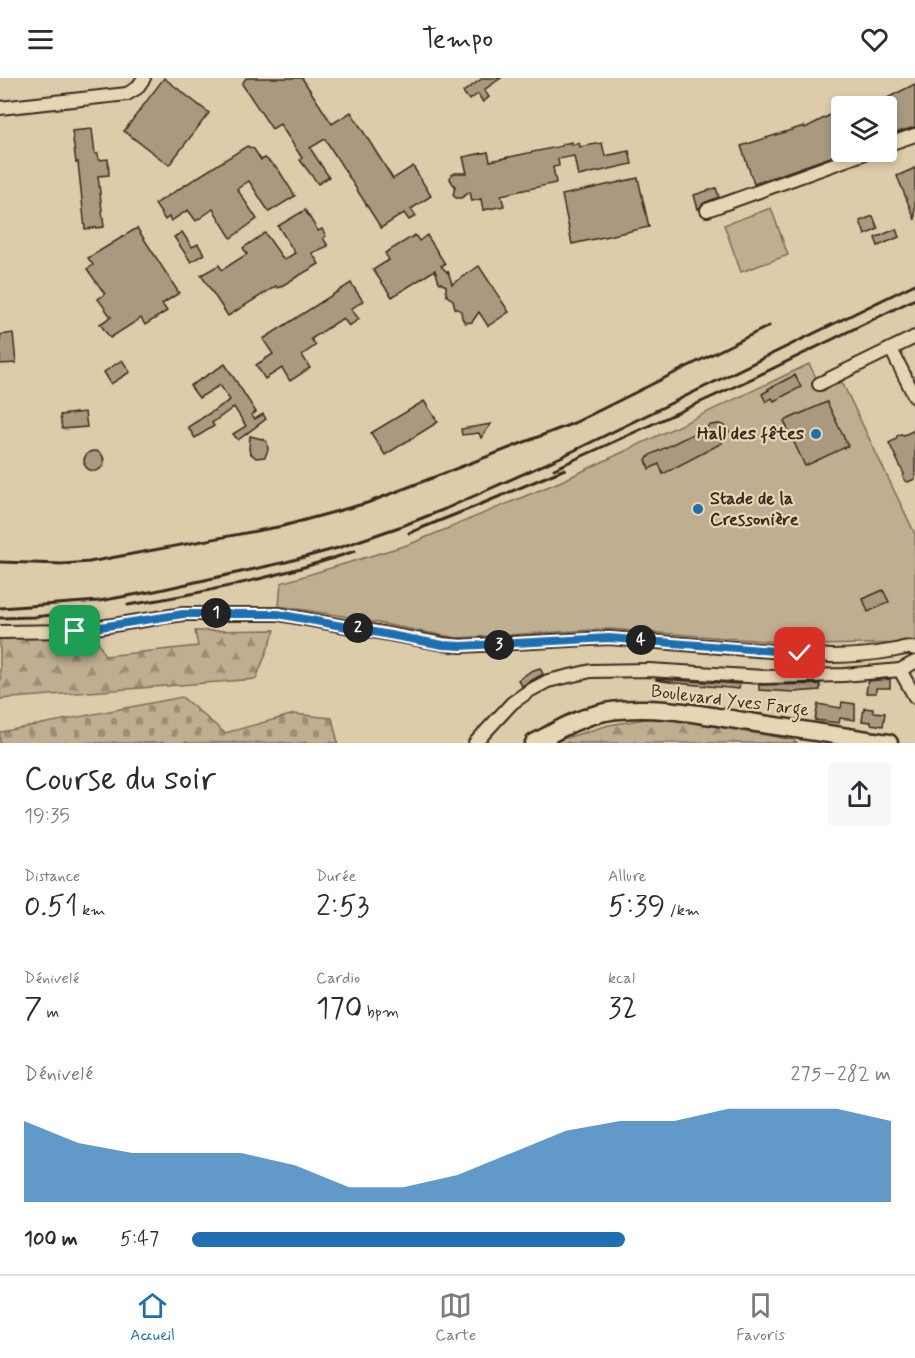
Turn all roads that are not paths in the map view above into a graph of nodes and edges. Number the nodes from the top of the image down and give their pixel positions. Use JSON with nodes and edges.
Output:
{"nodes":[{"id":1,"x":144,"y":78,"type":"edge"},
{"id":2,"x":0,"y":108,"type":"edge"},
{"id":3,"x":915,"y":135,"type":"edge"},
{"id":4,"x":897,"y":141,"type":"edge"},
{"id":5,"x":840,"y":162,"type":"edge"},
{"id":6,"x":707,"y":210,"type":"dead end"},
{"id":7,"x":915,"y":337,"type":"edge"},
{"id":8,"x":891,"y":349,"type":"junction"},
{"id":9,"x":819,"y":384,"type":"dead end"},
{"id":10,"x":915,"y":397,"type":"edge"},
{"id":11,"x":0,"y":632,"type":"edge"},
{"id":12,"x":915,"y":649,"type":"edge"},
{"id":13,"x":915,"y":662,"type":"edge"},
{"id":14,"x":900,"y":670,"type":"junction"},
{"id":15,"x":915,"y":697,"type":"edge"},
{"id":16,"x":475,"y":743,"type":"edge"},
{"id":17,"x":535,"y":743,"type":"edge"},
{"id":18,"x":889,"y":743,"type":"edge"}],
"edges":[{"from":1,"to":2,"type":"street"},
{"from":3,"to":4,"type":"street"},
{"from":5,"to":6,"type":"street"},
{"from":7,"to":8,"type":"street"},
{"from":8,"to":9,"type":"street"},
{"from":8,"to":10,"type":"street"},
{"from":11,"to":12,"type":"street"},
{"from":13,"to":14,"type":"street"},
{"from":14,"to":15,"type":"street"},
{"from":14,"to":16,"type":"street"},
{"from":17,"to":18,"type":"main road","name":"Boulevard Yves Farge"}]}
